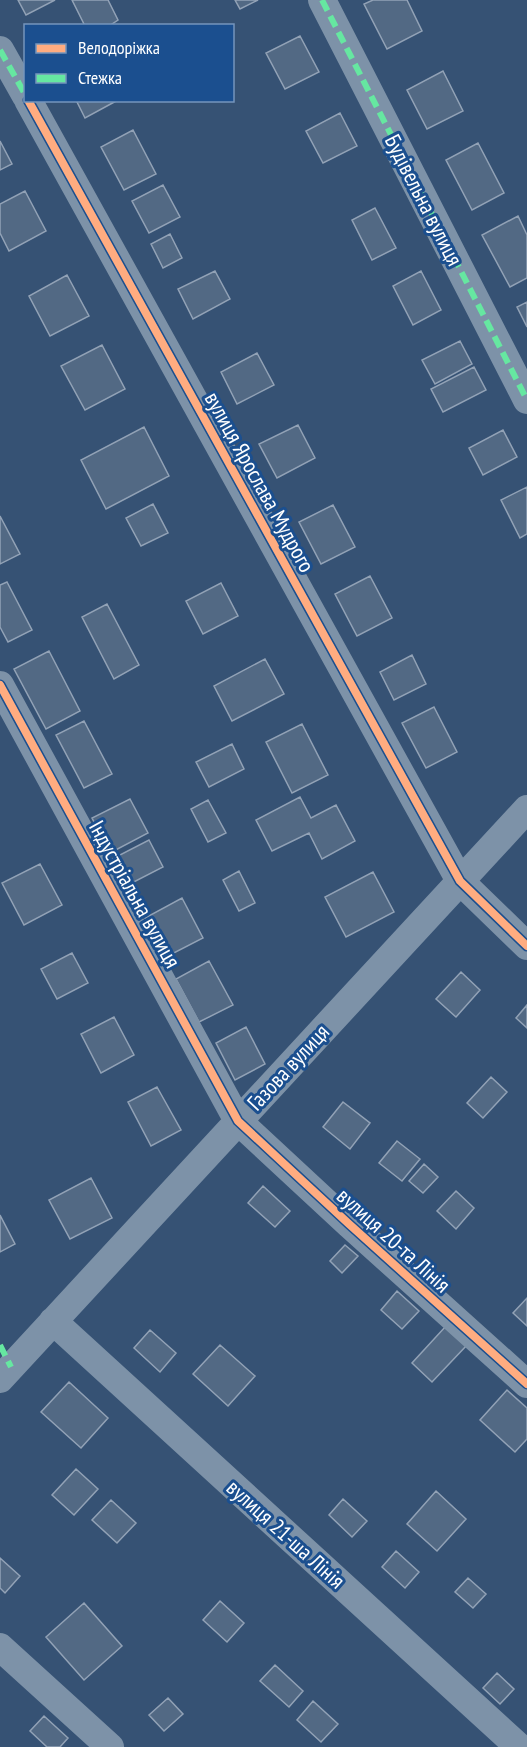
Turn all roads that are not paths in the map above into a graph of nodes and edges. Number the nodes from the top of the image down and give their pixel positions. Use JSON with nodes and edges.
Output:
{"nodes":[{"id":1,"x":322,"y":0,"type":"edge"},
{"id":2,"x":0,"y":50,"type":"edge"},
{"id":3,"x":24,"y":92,"type":"edge"},
{"id":4,"x":29,"y":102,"type":"edge"},
{"id":5,"x":527,"y":400,"type":"edge"},
{"id":6,"x":0,"y":685,"type":"edge"},
{"id":7,"x":527,"y":809,"type":"edge"},
{"id":8,"x":460,"y":881,"type":"junction"},
{"id":9,"x":527,"y":946,"type":"edge"},
{"id":10,"x":238,"y":1121,"type":"junction"},
{"id":11,"x":54,"y":1321,"type":"junction"},
{"id":12,"x":4,"y":1363,"type":"edge"},
{"id":13,"x":527,"y":1384,"type":"edge"},
{"id":14,"x":0,"y":1647,"type":"edge"},
{"id":15,"x":110,"y":1747,"type":"edge"},
{"id":16,"x":519,"y":1747,"type":"edge"}],
"edges":[{"from":1,"to":5,"type":"street","name":"Будівельна вулиця"},
{"from":2,"to":3,"type":"street"},
{"from":4,"to":8,"type":"street","name":"вулиця Ярослава Мудрого"},
{"from":6,"to":10,"type":"street","name":"Індустріальна вулиця"},
{"from":7,"to":8,"type":"street","name":"Газова вулиця"},
{"from":8,"to":9,"type":"street","name":"вулиця Ярослава Мудрого"},
{"from":8,"to":10,"type":"street","name":"Газова вулиця"},
{"from":10,"to":11,"type":"street","name":"Газова вулиця"},
{"from":10,"to":13,"type":"street","name":"вулиця 20-та Лінія"},
{"from":11,"to":12,"type":"street","name":"Газова вулиця"},
{"from":11,"to":16,"type":"street","name":"вулиця 21-ша Лінія"},
{"from":14,"to":15,"type":"street"}]}
